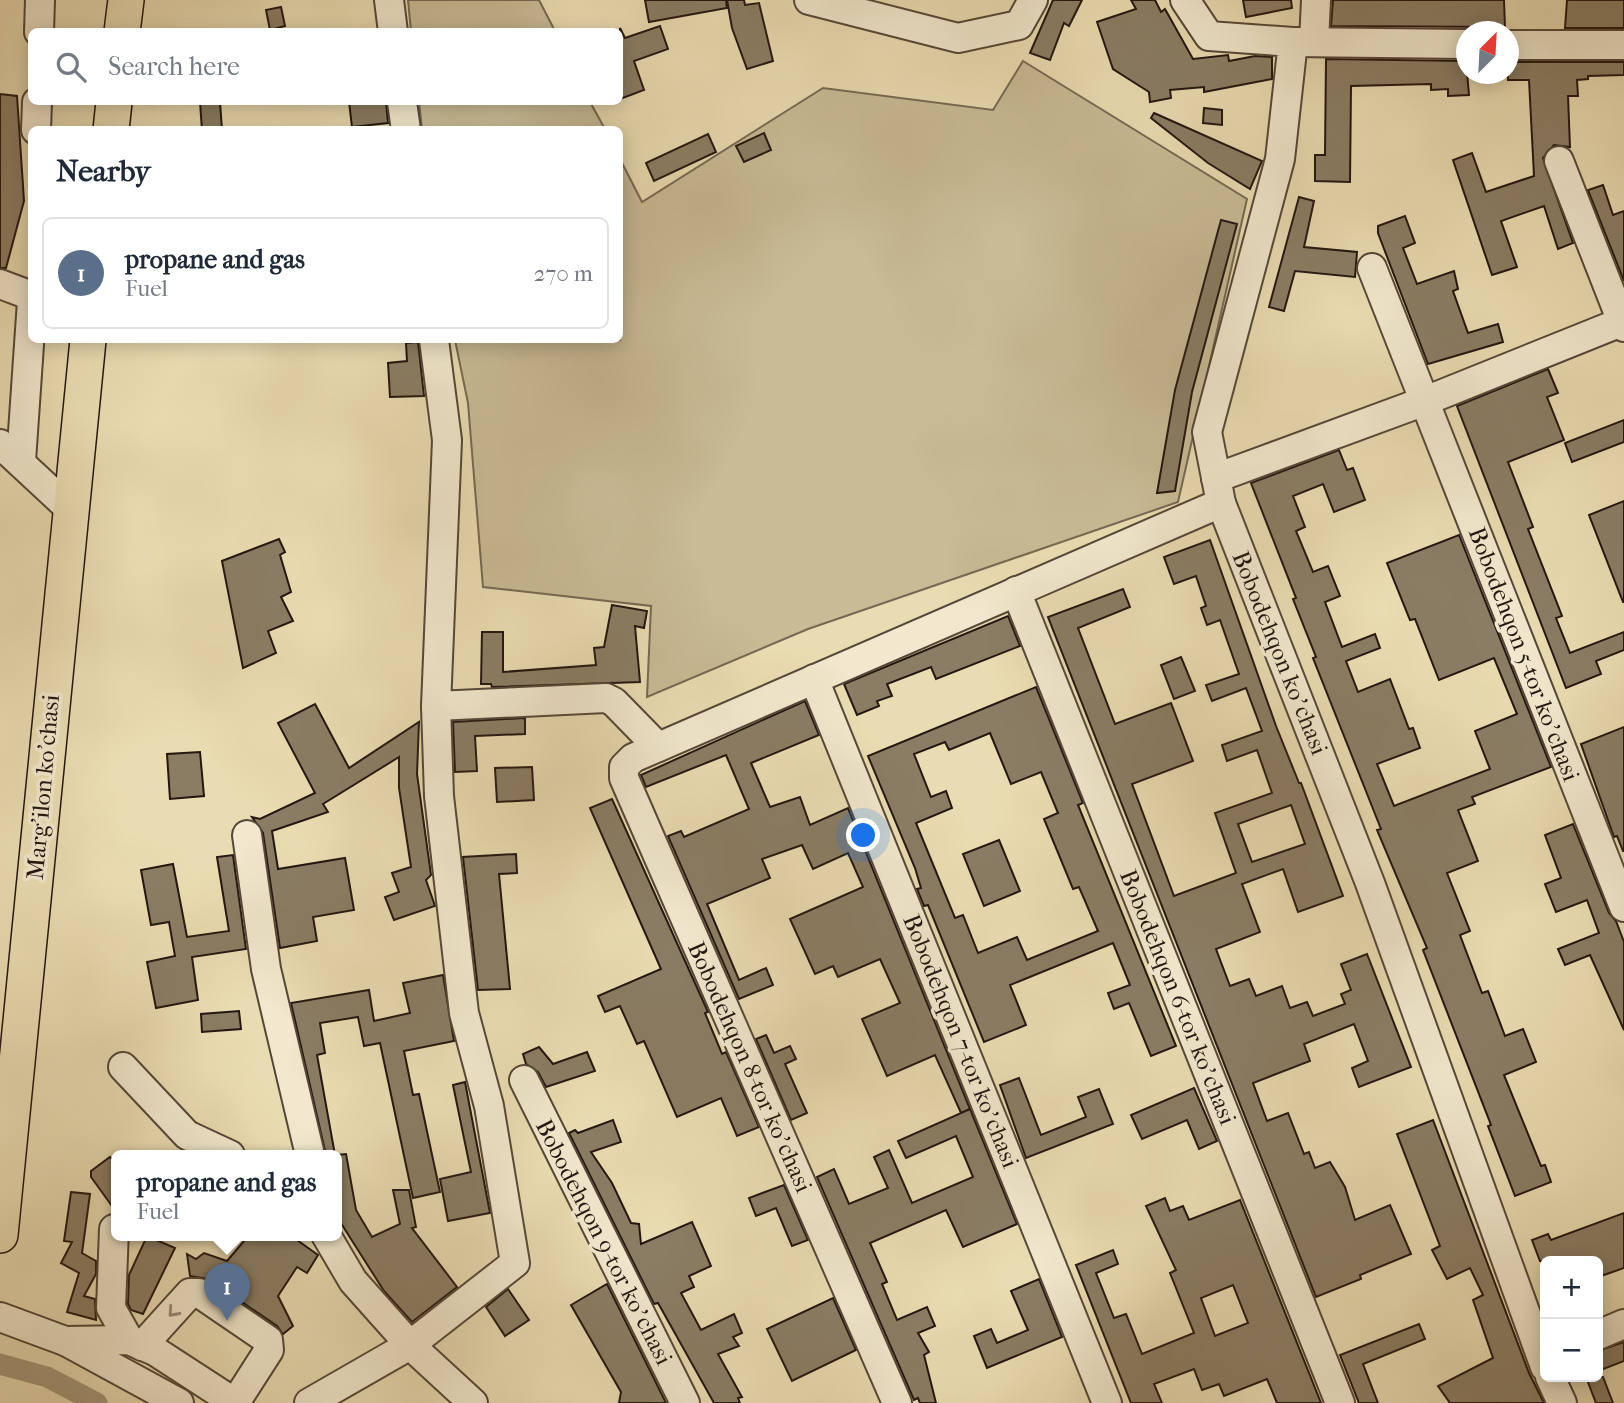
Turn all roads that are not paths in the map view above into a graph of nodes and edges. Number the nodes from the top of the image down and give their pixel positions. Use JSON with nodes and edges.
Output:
{"nodes":[{"id":1,"x":40,"y":0,"type":"edge"},
{"id":2,"x":126,"y":0,"type":"edge"},
{"id":3,"x":389,"y":0,"type":"edge"},
{"id":4,"x":809,"y":0,"type":"edge"},
{"id":5,"x":1033,"y":0,"type":"edge"},
{"id":6,"x":1185,"y":0,"type":"edge"},
{"id":7,"x":1317,"y":0,"type":"edge"},
{"id":8,"x":39,"y":28,"type":"edge"},
{"id":9,"x":122,"y":28,"type":"edge"},
{"id":10,"x":392,"y":28,"type":"edge"},
{"id":11,"x":1304,"y":42,"type":"junction"},
{"id":12,"x":1456,"y":44,"type":"edge"},
{"id":13,"x":1519,"y":45,"type":"edge"},
{"id":14,"x":1624,"y":45,"type":"edge"},
{"id":15,"x":37,"y":105,"type":"edge"},
{"id":16,"x":114,"y":105,"type":"edge"},
{"id":17,"x":402,"y":105,"type":"edge"},
{"id":18,"x":36,"y":126,"type":"edge"},
{"id":19,"x":111,"y":126,"type":"edge"},
{"id":20,"x":405,"y":126,"type":"edge"},
{"id":21,"x":1559,"y":161,"type":"dead end"},
{"id":22,"x":1372,"y":268,"type":"dead end"},
{"id":23,"x":0,"y":285,"type":"edge"},
{"id":24,"x":28,"y":296,"type":"edge"},
{"id":25,"x":1623,"y":324,"type":"edge"},
{"id":26,"x":28,"y":326,"type":"edge"},
{"id":27,"x":88,"y":343,"type":"edge"},
{"id":28,"x":434,"y":343,"type":"edge"},
{"id":29,"x":1425,"y":401,"type":"junction"},
{"id":30,"x":10,"y":453,"type":"edge"},
{"id":31,"x":1219,"y":490,"type":"junction"},
{"id":32,"x":69,"y":508,"type":"junction"},
{"id":33,"x":1016,"y":592,"type":"junction"},
{"id":34,"x":814,"y":679,"type":"junction"},
{"id":35,"x":436,"y":706,"type":"junction"},
{"id":36,"x":657,"y":747,"type":"junction"},
{"id":37,"x":247,"y":835,"type":"dead end"},
{"id":38,"x":1624,"y":907,"type":"edge"},
{"id":39,"x":123,"y":1067,"type":"dead end"},
{"id":40,"x":524,"y":1080,"type":"dead end"},
{"id":41,"x":219,"y":1150,"type":"edge"},
{"id":42,"x":309,"y":1150,"type":"edge"},
{"id":43,"x":0,"y":1235,"type":"edge"},
{"id":44,"x":114,"y":1241,"type":"edge"},
{"id":45,"x":330,"y":1241,"type":"edge"},
{"id":46,"x":0,"y":1317,"type":"edge"},
{"id":47,"x":1624,"y":1324,"type":"edge"},
{"id":48,"x":1603,"y":1333,"type":"edge"},
{"id":49,"x":65,"y":1341,"type":"junction"},
{"id":50,"x":136,"y":1343,"type":"junction"},
{"id":51,"x":410,"y":1345,"type":"junction"},
{"id":52,"x":1540,"y":1349,"type":"edge"},
{"id":53,"x":1553,"y":1382,"type":"edge"},
{"id":54,"x":179,"y":1403,"type":"edge"},
{"id":55,"x":235,"y":1403,"type":"edge"},
{"id":56,"x":309,"y":1403,"type":"edge"},
{"id":57,"x":473,"y":1403,"type":"edge"},
{"id":58,"x":685,"y":1403,"type":"edge"},
{"id":59,"x":897,"y":1403,"type":"edge"},
{"id":60,"x":1107,"y":1403,"type":"edge"},
{"id":61,"x":1340,"y":1403,"type":"edge"},
{"id":62,"x":1562,"y":1403,"type":"edge"}],
"edges":[{"from":1,"to":8,"type":"street"},
{"from":2,"to":9,"type":"main road"},
{"from":3,"to":10,"type":"street"},
{"from":4,"to":5,"type":"street"},
{"from":6,"to":11,"type":"street"},
{"from":7,"to":11,"type":"street","name":"Bobodehqon koʼchasi"},
{"from":11,"to":12,"type":"street"},
{"from":11,"to":31,"type":"street","name":"Bobodehqon koʼchasi"},
{"from":13,"to":14,"type":"street"},
{"from":15,"to":18,"type":"street"},
{"from":16,"to":19,"type":"main road"},
{"from":17,"to":20,"type":"street"},
{"from":21,"to":25,"type":"street"},
{"from":22,"to":29,"type":"street","name":"Bobodehqon 5-tor koʼchasi"},
{"from":23,"to":24,"type":"street"},
{"from":25,"to":29,"type":"street","name":"Bobodehqon 8-tor koʼchasi"},
{"from":26,"to":30,"type":"street"},
{"from":27,"to":32,"type":"main road","name":"Marg'ilon ko'chasi"},
{"from":28,"to":35,"type":"street"},
{"from":29,"to":31,"type":"street","name":"Bobodehqon 8-tor koʼchasi"},
{"from":29,"to":38,"type":"street","name":"Bobodehqon 5-tor koʼchasi"},
{"from":30,"to":32,"type":"street"},
{"from":31,"to":33,"type":"street","name":"Bobodehqon 8-tor koʼchasi"},
{"from":31,"to":52,"type":"street","name":"Bobodehqon koʼchasi"},
{"from":32,"to":43,"type":"main road","name":"Marg'ilon ko'chasi"},
{"from":33,"to":34,"type":"street","name":"Bobodehqon 8-tor koʼchasi"},
{"from":33,"to":61,"type":"street","name":"Bobodehqon 6-tor koʼchasi"},
{"from":34,"to":36,"type":"street","name":"Bobodehqon 8-tor koʼchasi"},
{"from":34,"to":60,"type":"street","name":"Bobodehqon 7-tor koʼchasi"},
{"from":35,"to":36,"type":"street"},
{"from":35,"to":51,"type":"street"},
{"from":36,"to":59,"type":"street","name":"Bobodehqon 8-tor koʼchasi"},
{"from":37,"to":42,"type":"street"},
{"from":39,"to":41,"type":"street"},
{"from":40,"to":58,"type":"street","name":"Bobodehqon 9-tor koʼchasi"},
{"from":44,"to":50,"type":"street"},
{"from":45,"to":51,"type":"street"},
{"from":46,"to":49,"type":"street"},
{"from":47,"to":48,"type":"street"},
{"from":49,"to":50,"type":"street"},
{"from":49,"to":54,"type":"street"},
{"from":50,"to":55,"type":"street"},
{"from":55,"to":50,"type":"street","one_way":true},
{"from":51,"to":56,"type":"street"},
{"from":51,"to":57,"type":"street"},
{"from":53,"to":62,"type":"street","name":"Bobodehqon koʼchasi"}]}
